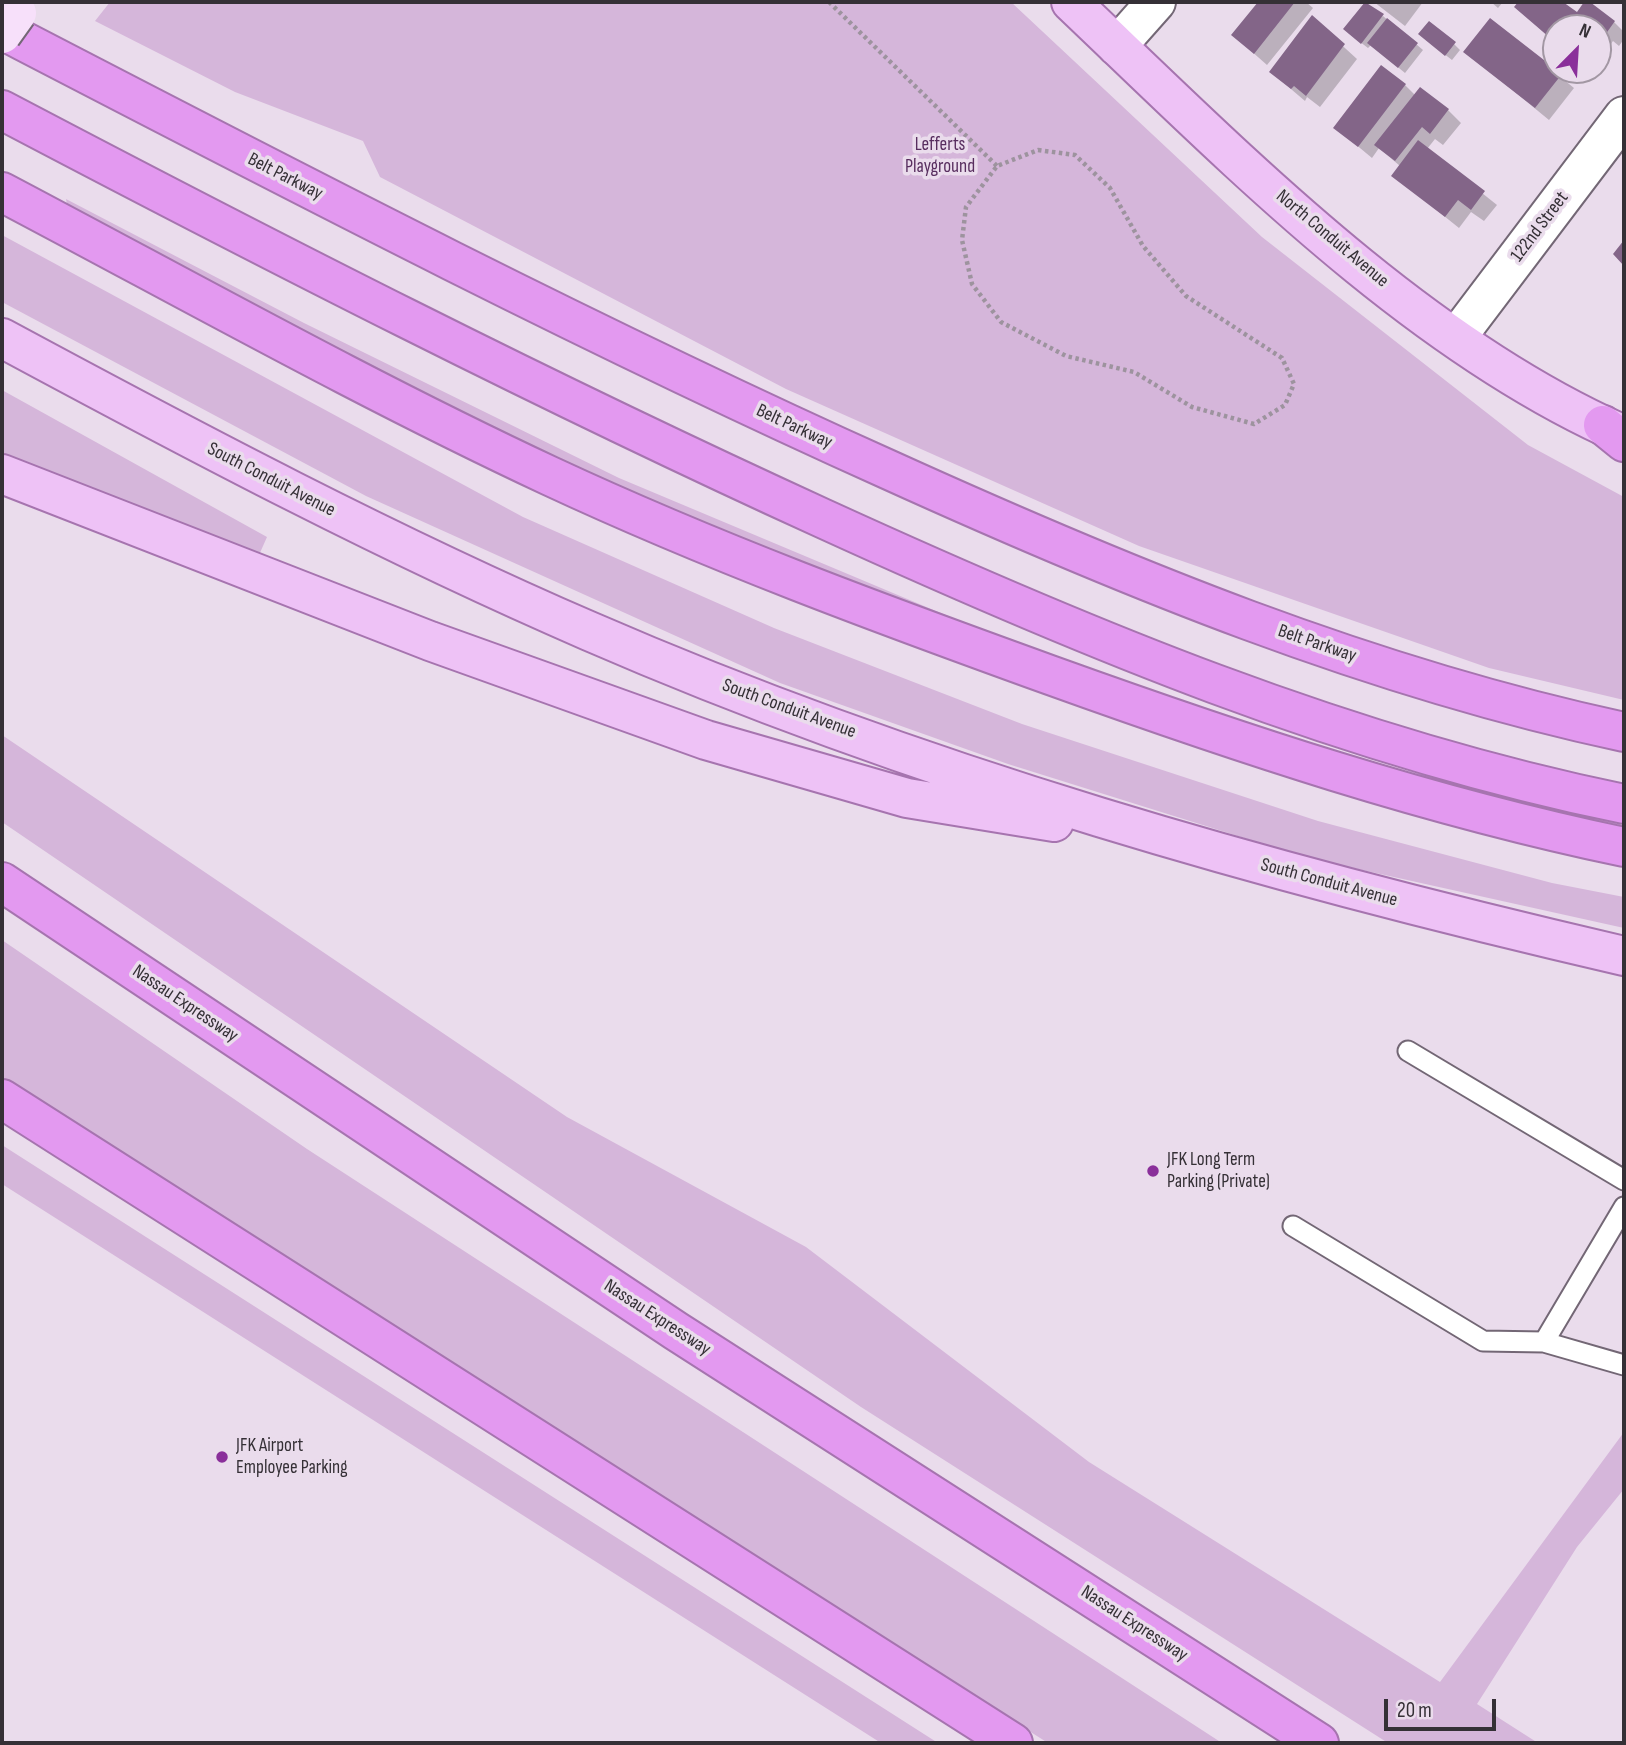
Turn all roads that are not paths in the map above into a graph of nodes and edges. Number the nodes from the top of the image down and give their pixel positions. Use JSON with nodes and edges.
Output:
{"nodes":[{"id":1,"x":1071,"y":2,"type":"edge"},
{"id":2,"x":1156,"y":2,"type":"edge"},
{"id":3,"x":7,"y":26,"type":"edge"},
{"id":4,"x":1117,"y":46,"type":"junction"},
{"id":5,"x":2,"y":110,"type":"edge"},
{"id":6,"x":1624,"y":116,"type":"edge"},
{"id":7,"x":2,"y":192,"type":"edge"},
{"id":8,"x":2,"y":338,"type":"edge"},
{"id":9,"x":1456,"y":338,"type":"junction"},
{"id":10,"x":1617,"y":434,"type":"edge"},
{"id":11,"x":2,"y":474,"type":"edge"},
{"id":12,"x":1624,"y":732,"type":"edge"},
{"id":13,"x":1624,"y":804,"type":"edge"},
{"id":14,"x":1189,"y":845,"type":"junction"},
{"id":15,"x":1624,"y":847,"type":"edge"},
{"id":16,"x":2,"y":882,"type":"edge"},
{"id":17,"x":1624,"y":957,"type":"edge"},
{"id":18,"x":1408,"y":1051,"type":"dead end"},
{"id":19,"x":2,"y":1099,"type":"edge"},
{"id":20,"x":1624,"y":1180,"type":"edge"},
{"id":21,"x":1624,"y":1207,"type":"edge"},
{"id":22,"x":1293,"y":1226,"type":"dead end"},
{"id":23,"x":1544,"y":1342,"type":"junction"},
{"id":24,"x":1624,"y":1365,"type":"edge"},
{"id":25,"x":1013,"y":1743,"type":"edge"},
{"id":26,"x":1320,"y":1743,"type":"edge"}],
"edges":[{"from":1,"to":4,"type":"main road","name":"North Conduit Avenue"},
{"from":2,"to":4,"type":"street"},
{"from":3,"to":12,"type":"highway","name":"Belt Parkway"},
{"from":4,"to":9,"type":"main road","name":"North Conduit Avenue"},
{"from":5,"to":13,"type":"highway"},
{"from":6,"to":9,"type":"street","name":"122nd Street"},
{"from":7,"to":15,"type":"highway"},
{"from":8,"to":14,"type":"main road","name":"South Conduit Avenue"},
{"from":9,"to":10,"type":"main road","name":"North Conduit Avenue"},
{"from":11,"to":14,"type":"main road"},
{"from":14,"to":17,"type":"main road","name":"South Conduit Avenue"},
{"from":16,"to":26,"type":"highway","name":"Nassau Expressway"},
{"from":18,"to":20,"type":"lane"},
{"from":19,"to":25,"type":"highway"},
{"from":21,"to":23,"type":"lane"},
{"from":22,"to":23,"type":"lane"},
{"from":23,"to":24,"type":"lane"}]}
